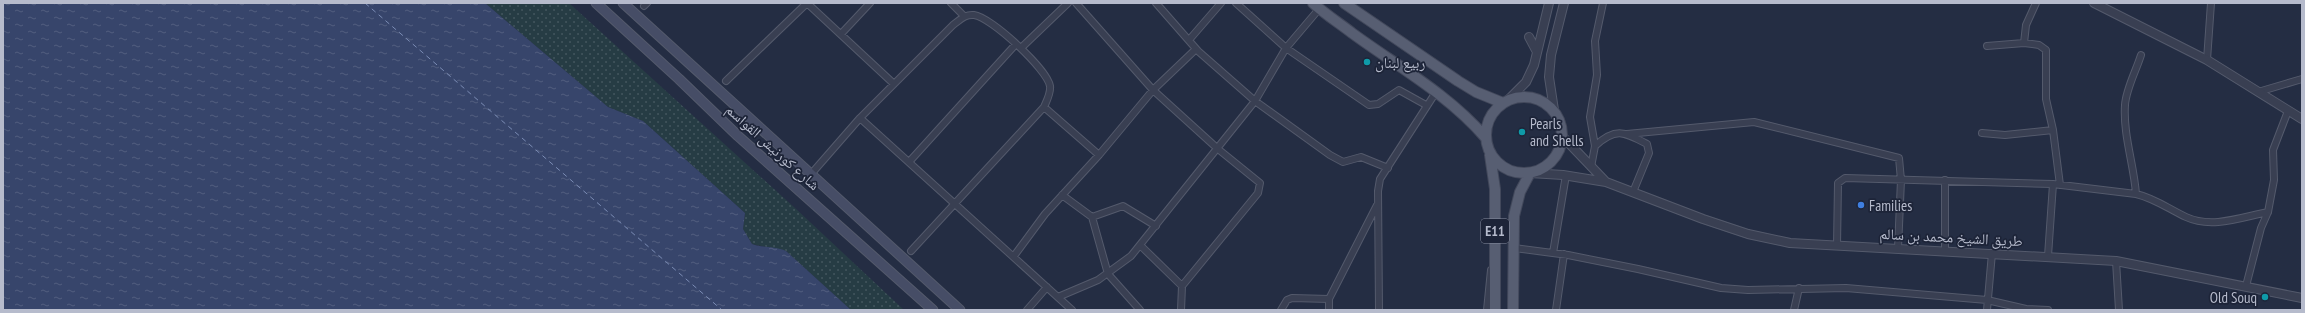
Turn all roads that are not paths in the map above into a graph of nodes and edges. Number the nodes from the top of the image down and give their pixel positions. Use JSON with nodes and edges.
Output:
{"nodes":[{"id":1,"x":596,"y":3,"type":"edge"},
{"id":2,"x":623,"y":3,"type":"edge"},
{"id":3,"x":807,"y":3,"type":"edge"},
{"id":4,"x":870,"y":3,"type":"edge"},
{"id":5,"x":952,"y":3,"type":"edge"},
{"id":6,"x":1068,"y":3,"type":"edge"},
{"id":7,"x":1076,"y":3,"type":"edge"},
{"id":8,"x":1156,"y":3,"type":"edge"},
{"id":9,"x":1221,"y":3,"type":"edge"},
{"id":10,"x":1236,"y":3,"type":"edge"},
{"id":11,"x":1344,"y":3,"type":"edge"},
{"id":12,"x":1549,"y":3,"type":"edge"},
{"id":13,"x":1564,"y":3,"type":"edge"},
{"id":14,"x":1603,"y":3,"type":"edge"},
{"id":15,"x":2036,"y":3,"type":"edge"},
{"id":16,"x":2094,"y":3,"type":"edge"},
{"id":17,"x":2211,"y":3,"type":"edge"},
{"id":18,"x":1316,"y":6,"type":"edge"},
{"id":19,"x":964,"y":16,"type":"junction"},
{"id":20,"x":841,"y":34,"type":"junction"},
{"id":21,"x":1529,"y":37,"type":"dead end"},
{"id":22,"x":1188,"y":40,"type":"junction"},
{"id":23,"x":2024,"y":43,"type":"junction"},
{"id":24,"x":1019,"y":46,"type":"junction"},
{"id":25,"x":1987,"y":46,"type":"dead end"},
{"id":26,"x":1286,"y":48,"type":"junction"},
{"id":27,"x":1196,"y":49,"type":"junction"},
{"id":28,"x":1537,"y":52,"type":"junction"},
{"id":29,"x":2141,"y":55,"type":"dead end"},
{"id":30,"x":2206,"y":60,"type":"junction"},
{"id":31,"x":2302,"y":79,"type":"edge"},
{"id":32,"x":726,"y":82,"type":"dead end"},
{"id":33,"x":894,"y":84,"type":"junction"},
{"id":34,"x":1153,"y":90,"type":"junction"},
{"id":35,"x":1436,"y":92,"type":"junction"},
{"id":36,"x":2258,"y":92,"type":"junction"},
{"id":37,"x":1255,"y":101,"type":"junction"},
{"id":38,"x":1505,"y":101,"type":"junction"},
{"id":39,"x":1426,"y":105,"type":"junction"},
{"id":40,"x":1044,"y":106,"type":"junction"},
{"id":41,"x":1554,"y":110,"type":"junction"},
{"id":42,"x":2288,"y":111,"type":"junction"},
{"id":43,"x":860,"y":118,"type":"junction"},
{"id":44,"x":2302,"y":119,"type":"edge"},
{"id":45,"x":2053,"y":130,"type":"junction"},
{"id":46,"x":1982,"y":133,"type":"dead end"},
{"id":47,"x":1627,"y":134,"type":"junction"},
{"id":48,"x":1562,"y":136,"type":"junction"},
{"id":49,"x":1486,"y":137,"type":"junction"},
{"id":50,"x":1595,"y":146,"type":"junction"},
{"id":51,"x":1218,"y":149,"type":"junction"},
{"id":52,"x":1490,"y":153,"type":"junction"},
{"id":53,"x":1099,"y":155,"type":"junction"},
{"id":54,"x":910,"y":162,"type":"junction"},
{"id":55,"x":1591,"y":167,"type":"junction"},
{"id":56,"x":1388,"y":168,"type":"junction"},
{"id":57,"x":812,"y":173,"type":"junction"},
{"id":58,"x":1530,"y":173,"type":"junction"},
{"id":59,"x":1566,"y":175,"type":"junction"},
{"id":60,"x":1901,"y":180,"type":"junction"},
{"id":61,"x":1945,"y":180,"type":"junction"},
{"id":62,"x":1606,"y":182,"type":"junction"},
{"id":63,"x":2053,"y":184,"type":"junction"},
{"id":64,"x":2060,"y":185,"type":"junction"},
{"id":65,"x":1633,"y":192,"type":"junction"},
{"id":66,"x":2136,"y":194,"type":"junction"},
{"id":67,"x":1062,"y":195,"type":"junction"},
{"id":68,"x":955,"y":203,"type":"junction"},
{"id":69,"x":1378,"y":203,"type":"junction"},
{"id":70,"x":2268,"y":212,"type":"junction"},
{"id":71,"x":1092,"y":217,"type":"junction"},
{"id":72,"x":1156,"y":226,"type":"junction"},
{"id":73,"x":1495,"y":232,"type":"junction"},
{"id":74,"x":1141,"y":246,"type":"junction"},
{"id":75,"x":1837,"y":246,"type":"junction"},
{"id":76,"x":1514,"y":248,"type":"junction"},
{"id":77,"x":1898,"y":248,"type":"junction"},
{"id":78,"x":911,"y":250,"type":"dead end"},
{"id":79,"x":1945,"y":252,"type":"junction"},
{"id":80,"x":1553,"y":253,"type":"junction"},
{"id":81,"x":1992,"y":253,"type":"junction"},
{"id":82,"x":1564,"y":254,"type":"junction"},
{"id":83,"x":1014,"y":256,"type":"junction"},
{"id":84,"x":2048,"y":256,"type":"junction"},
{"id":85,"x":2116,"y":261,"type":"junction"},
{"id":86,"x":1108,"y":274,"type":"junction"},
{"id":87,"x":1047,"y":286,"type":"junction"},
{"id":88,"x":1182,"y":286,"type":"junction"},
{"id":89,"x":2246,"y":286,"type":"junction"},
{"id":90,"x":1799,"y":288,"type":"junction"},
{"id":91,"x":1058,"y":297,"type":"junction"},
{"id":92,"x":2302,"y":298,"type":"edge"},
{"id":93,"x":1330,"y":299,"type":"junction"},
{"id":94,"x":1987,"y":300,"type":"junction"},
{"id":95,"x":933,"y":310,"type":"edge"},
{"id":96,"x":960,"y":310,"type":"edge"},
{"id":97,"x":1027,"y":310,"type":"edge"},
{"id":98,"x":1072,"y":310,"type":"edge"},
{"id":99,"x":1140,"y":310,"type":"edge"},
{"id":100,"x":1181,"y":310,"type":"edge"},
{"id":101,"x":1281,"y":310,"type":"edge"},
{"id":102,"x":1330,"y":310,"type":"edge"},
{"id":103,"x":1379,"y":310,"type":"edge"},
{"id":104,"x":1487,"y":310,"type":"edge"},
{"id":105,"x":1495,"y":310,"type":"edge"},
{"id":106,"x":1513,"y":310,"type":"edge"},
{"id":107,"x":1556,"y":310,"type":"edge"},
{"id":108,"x":1794,"y":310,"type":"edge"},
{"id":109,"x":1987,"y":310,"type":"edge"},
{"id":110,"x":2048,"y":310,"type":"edge"},
{"id":111,"x":2119,"y":310,"type":"edge"}],
"edges":[{"from":1,"to":95,"type":"main road","name":"شارع كورنيش القواسم"},
{"from":2,"to":57,"type":"main road","name":"شارع كورنيش القواسم"},
{"from":3,"to":20,"type":"street"},
{"from":3,"to":32,"type":"street"},
{"from":4,"to":20,"type":"street"},
{"from":5,"to":19,"type":"street"},
{"from":6,"to":24,"type":"street"},
{"from":7,"to":34,"type":"street"},
{"from":8,"to":22,"type":"street"},
{"from":9,"to":22,"type":"street"},
{"from":10,"to":26,"type":"street"},
{"from":11,"to":38,"type":"main road"},
{"from":12,"to":28,"type":"street"},
{"from":13,"to":41,"type":"street"},
{"from":14,"to":50,"type":"street"},
{"from":15,"to":23,"type":"street"},
{"from":16,"to":30,"type":"street"},
{"from":17,"to":30,"type":"street"},
{"from":18,"to":26,"type":"street"},
{"from":18,"to":35,"type":"main road"},
{"from":19,"to":24,"type":"street"},
{"from":19,"to":33,"type":"street"},
{"from":20,"to":33,"type":"street"},
{"from":21,"to":28,"type":"street"},
{"from":22,"to":27,"type":"street"},
{"from":23,"to":25,"type":"street"},
{"from":23,"to":45,"type":"street"},
{"from":24,"to":40,"type":"street"},
{"from":24,"to":54,"type":"street"},
{"from":26,"to":37,"type":"street"},
{"from":26,"to":39,"type":"street"},
{"from":27,"to":34,"type":"street"},
{"from":27,"to":37,"type":"street"},
{"from":28,"to":38,"type":"street"},
{"from":29,"to":66,"type":"street"},
{"from":30,"to":36,"type":"street"},
{"from":31,"to":36,"type":"street"},
{"from":33,"to":43,"type":"street"},
{"from":34,"to":51,"type":"street"},
{"from":34,"to":53,"type":"street"},
{"from":35,"to":39,"type":"street"},
{"from":35,"to":49,"type":"main road"},
{"from":36,"to":42,"type":"street"},
{"from":37,"to":51,"type":"street"},
{"from":37,"to":56,"type":"street"},
{"from":38,"to":41,"type":"main road"},
{"from":38,"to":49,"type":"main road"},
{"from":39,"to":56,"type":"street"},
{"from":40,"to":53,"type":"street"},
{"from":40,"to":68,"type":"street"},
{"from":41,"to":48,"type":"main road"},
{"from":42,"to":44,"type":"street"},
{"from":42,"to":70,"type":"street"},
{"from":43,"to":54,"type":"street"},
{"from":43,"to":57,"type":"street"},
{"from":45,"to":46,"type":"street"},
{"from":45,"to":64,"type":"street"},
{"from":47,"to":50,"type":"street"},
{"from":47,"to":60,"type":"street"},
{"from":47,"to":65,"type":"street"},
{"from":48,"to":55,"type":"street","name":"طريق الشيخ محمد بن سالم"},
{"from":48,"to":58,"type":"main road"},
{"from":49,"to":52,"type":"main road"},
{"from":50,"to":55,"type":"street"},
{"from":51,"to":72,"type":"street"},
{"from":51,"to":88,"type":"street"},
{"from":52,"to":58,"type":"main road"},
{"from":52,"to":73,"type":"main road","number":"E11"},
{"from":53,"to":67,"type":"street"},
{"from":54,"to":68,"type":"street"},
{"from":55,"to":62,"type":"street","name":"طريق الشيخ محمد بن سالم"},
{"from":56,"to":69,"type":"street"},
{"from":57,"to":96,"type":"main road","name":"شارع كورنيش القواسم"},
{"from":58,"to":59,"type":"street","name":"طريق الشيخ محمد بن سالم"},
{"from":58,"to":76,"type":"main road","number":"E11"},
{"from":59,"to":62,"type":"street","name":"طريق الشيخ محمد بن سالم"},
{"from":59,"to":80,"type":"street"},
{"from":60,"to":61,"type":"street"},
{"from":60,"to":75,"type":"street"},
{"from":60,"to":77,"type":"street"},
{"from":61,"to":63,"type":"street"},
{"from":61,"to":79,"type":"street"},
{"from":62,"to":65,"type":"street","name":"طريق الشيخ محمد بن سالم"},
{"from":63,"to":64,"type":"street"},
{"from":63,"to":84,"type":"street"},
{"from":64,"to":66,"type":"street"},
{"from":65,"to":75,"type":"street","name":"طريق الشيخ محمد بن سالم"},
{"from":66,"to":70,"type":"street"},
{"from":67,"to":71,"type":"street"},
{"from":67,"to":83,"type":"street"},
{"from":68,"to":78,"type":"street"},
{"from":68,"to":83,"type":"street"},
{"from":69,"to":93,"type":"street"},
{"from":69,"to":103,"type":"street"},
{"from":70,"to":89,"type":"street"},
{"from":71,"to":72,"type":"street"},
{"from":71,"to":86,"type":"street"},
{"from":72,"to":74,"type":"street"},
{"from":73,"to":104,"type":"street"},
{"from":73,"to":105,"type":"main road","number":"E11"},
{"from":74,"to":86,"type":"street"},
{"from":74,"to":88,"type":"street"},
{"from":75,"to":77,"type":"street","name":"طريق الشيخ محمد بن سالم"},
{"from":76,"to":80,"type":"street"},
{"from":76,"to":106,"type":"main road","number":"E11"},
{"from":77,"to":79,"type":"street","name":"طريق الشيخ محمد بن سالم"},
{"from":79,"to":81,"type":"street","name":"طريق الشيخ محمد بن سالم"},
{"from":80,"to":82,"type":"street"},
{"from":81,"to":84,"type":"street","name":"طريق الشيخ محمد بن سالم"},
{"from":81,"to":94,"type":"street"},
{"from":82,"to":90,"type":"street"},
{"from":82,"to":107,"type":"street"},
{"from":83,"to":87,"type":"street"},
{"from":84,"to":85,"type":"street","name":"طريق الشيخ محمد بن سالم"},
{"from":85,"to":89,"type":"street","name":"طريق الشيخ محمد بن سالم"},
{"from":85,"to":111,"type":"street"},
{"from":86,"to":91,"type":"street"},
{"from":86,"to":99,"type":"street"},
{"from":87,"to":91,"type":"street"},
{"from":87,"to":97,"type":"street"},
{"from":88,"to":100,"type":"street"},
{"from":89,"to":92,"type":"street","name":"طريق الشيخ محمد بن سالم"},
{"from":90,"to":94,"type":"street"},
{"from":90,"to":108,"type":"street"},
{"from":91,"to":98,"type":"street"},
{"from":93,"to":101,"type":"street"},
{"from":93,"to":102,"type":"street"},
{"from":94,"to":109,"type":"street"},
{"from":94,"to":110,"type":"street"}]}
